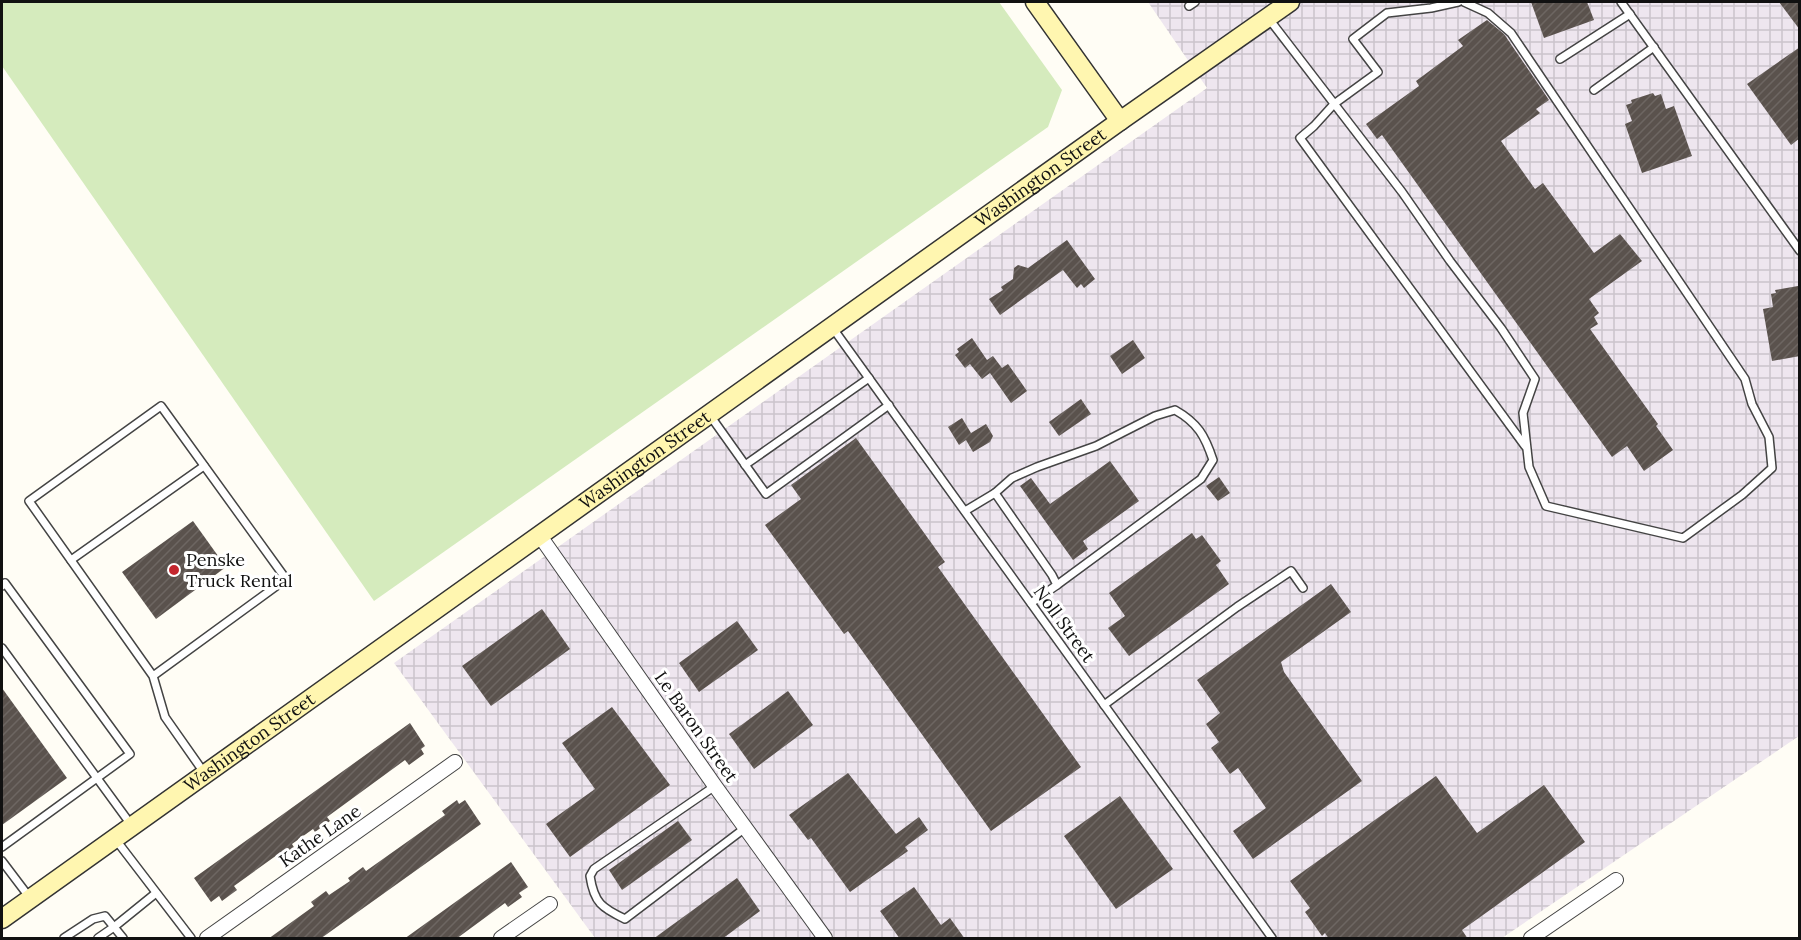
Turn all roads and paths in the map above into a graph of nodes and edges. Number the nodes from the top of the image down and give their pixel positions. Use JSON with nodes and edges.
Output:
{"nodes":[{"id":1,"x":1035,"y":2,"type":"edge"},
{"id":2,"x":1453,"y":2,"type":"edge"},
{"id":3,"x":1464,"y":2,"type":"edge"},
{"id":4,"x":1621,"y":2,"type":"edge"},
{"id":5,"x":1277,"y":8,"type":"edge"},
{"id":6,"x":1630,"y":14,"type":"junction"},
{"id":7,"x":1654,"y":47,"type":"junction"},
{"id":8,"x":1560,"y":59,"type":"dead end"},
{"id":9,"x":1594,"y":90,"type":"dead end"},
{"id":10,"x":1334,"y":104,"type":"junction"},
{"id":11,"x":1120,"y":121,"type":"junction"},
{"id":12,"x":1800,"y":251,"type":"edge"},
{"id":13,"x":832,"y":327,"type":"junction"},
{"id":14,"x":869,"y":378,"type":"junction"},
{"id":15,"x":889,"y":405,"type":"junction"},
{"id":16,"x":709,"y":414,"type":"junction"},
{"id":17,"x":1527,"y":448,"type":"junction"},
{"id":18,"x":746,"y":465,"type":"junction"},
{"id":19,"x":204,"y":466,"type":"junction"},
{"id":20,"x":995,"y":494,"type":"junction"},
{"id":21,"x":965,"y":511,"type":"junction"},
{"id":22,"x":540,"y":536,"type":"junction"},
{"id":23,"x":71,"y":560,"type":"junction"},
{"id":24,"x":1057,"y":585,"type":"junction"},
{"id":25,"x":2,"y":586,"type":"edge"},
{"id":26,"x":1303,"y":588,"type":"dead end"},
{"id":27,"x":1031,"y":603,"type":"junction"},
{"id":28,"x":2,"y":648,"type":"edge"},
{"id":29,"x":153,"y":676,"type":"junction"},
{"id":30,"x":1104,"y":705,"type":"junction"},
{"id":31,"x":455,"y":762,"type":"dead end"},
{"id":32,"x":205,"y":774,"type":"junction"},
{"id":33,"x":98,"y":778,"type":"junction"},
{"id":34,"x":715,"y":786,"type":"junction"},
{"id":35,"x":132,"y":826,"type":"junction"},
{"id":36,"x":745,"y":828,"type":"junction"},
{"id":37,"x":114,"y":838,"type":"junction"},
{"id":38,"x":2,"y":848,"type":"edge"},
{"id":39,"x":2,"y":861,"type":"edge"},
{"id":40,"x":1616,"y":880,"type":"dead end"},
{"id":41,"x":156,"y":893,"type":"junction"},
{"id":42,"x":30,"y":898,"type":"junction"},
{"id":43,"x":550,"y":904,"type":"dead end"},
{"id":44,"x":2,"y":919,"type":"edge"},
{"id":45,"x":114,"y":927,"type":"junction"},
{"id":46,"x":64,"y":939,"type":"edge"},
{"id":47,"x":98,"y":939,"type":"edge"},
{"id":48,"x":123,"y":939,"type":"edge"},
{"id":49,"x":191,"y":939,"type":"edge"},
{"id":50,"x":207,"y":939,"type":"edge"},
{"id":51,"x":501,"y":939,"type":"edge"},
{"id":52,"x":825,"y":939,"type":"edge"},
{"id":53,"x":1272,"y":939,"type":"edge"},
{"id":54,"x":1531,"y":939,"type":"edge"}],
"edges":[{"from":1,"to":11,"type":"main road"},
{"from":2,"to":10,"type":"lane"},
{"from":3,"to":17,"type":"lane"},
{"from":4,"to":6,"type":"lane"},
{"from":5,"to":10,"type":"lane"},
{"from":5,"to":11,"type":"main road","name":"Washington Street"},
{"from":6,"to":7,"type":"lane"},
{"from":6,"to":8,"type":"lane"},
{"from":7,"to":9,"type":"lane"},
{"from":7,"to":12,"type":"lane"},
{"from":10,"to":17,"type":"lane"},
{"from":10,"to":17,"type":"lane"},
{"from":11,"to":13,"type":"main road","name":"Washington Street"},
{"from":13,"to":14,"type":"lane","name":"Noll Street"},
{"from":13,"to":16,"type":"main road","name":"Washington Street"},
{"from":14,"to":15,"type":"lane","name":"Noll Street"},
{"from":14,"to":18,"type":"lane"},
{"from":15,"to":18,"type":"lane"},
{"from":15,"to":21,"type":"lane","name":"Noll Street"},
{"from":16,"to":18,"type":"lane"},
{"from":16,"to":22,"type":"main road","name":"Washington Street"},
{"from":19,"to":23,"type":"lane"},
{"from":19,"to":23,"type":"lane"},
{"from":19,"to":29,"type":"lane"},
{"from":20,"to":21,"type":"lane"},
{"from":20,"to":24,"type":"lane"},
{"from":20,"to":24,"type":"lane"},
{"from":21,"to":27,"type":"lane","name":"Noll Street"},
{"from":22,"to":32,"type":"main road","name":"Washington Street"},
{"from":22,"to":34,"type":"street","name":"Le Baron Street"},
{"from":23,"to":29,"type":"lane"},
{"from":24,"to":27,"type":"lane"},
{"from":25,"to":33,"type":"lane"},
{"from":26,"to":30,"type":"lane"},
{"from":27,"to":30,"type":"lane","name":"Noll Street"},
{"from":28,"to":33,"type":"lane"},
{"from":29,"to":32,"type":"lane"},
{"from":30,"to":53,"type":"lane","name":"Noll Street"},
{"from":31,"to":50,"type":"street","name":"Kathe Lane"},
{"from":32,"to":35,"type":"main road","name":"Washington Street"},
{"from":33,"to":35,"type":"lane"},
{"from":33,"to":38,"type":"lane"},
{"from":34,"to":36,"type":"street","name":"Le Baron Street"},
{"from":34,"to":36,"type":"lane"},
{"from":35,"to":37,"type":"main road","name":"Washington Street"},
{"from":36,"to":52,"type":"street","name":"Le Baron Street"},
{"from":37,"to":41,"type":"lane"},
{"from":37,"to":42,"type":"main road","name":"Washington Street"},
{"from":39,"to":42,"type":"lane"},
{"from":40,"to":54,"type":"street"},
{"from":41,"to":45,"type":"lane"},
{"from":41,"to":49,"type":"lane"},
{"from":42,"to":44,"type":"main road","name":"Washington Street"},
{"from":43,"to":51,"type":"street"},
{"from":45,"to":46,"type":"lane"},
{"from":45,"to":47,"type":"lane"},
{"from":45,"to":48,"type":"lane"}]}
